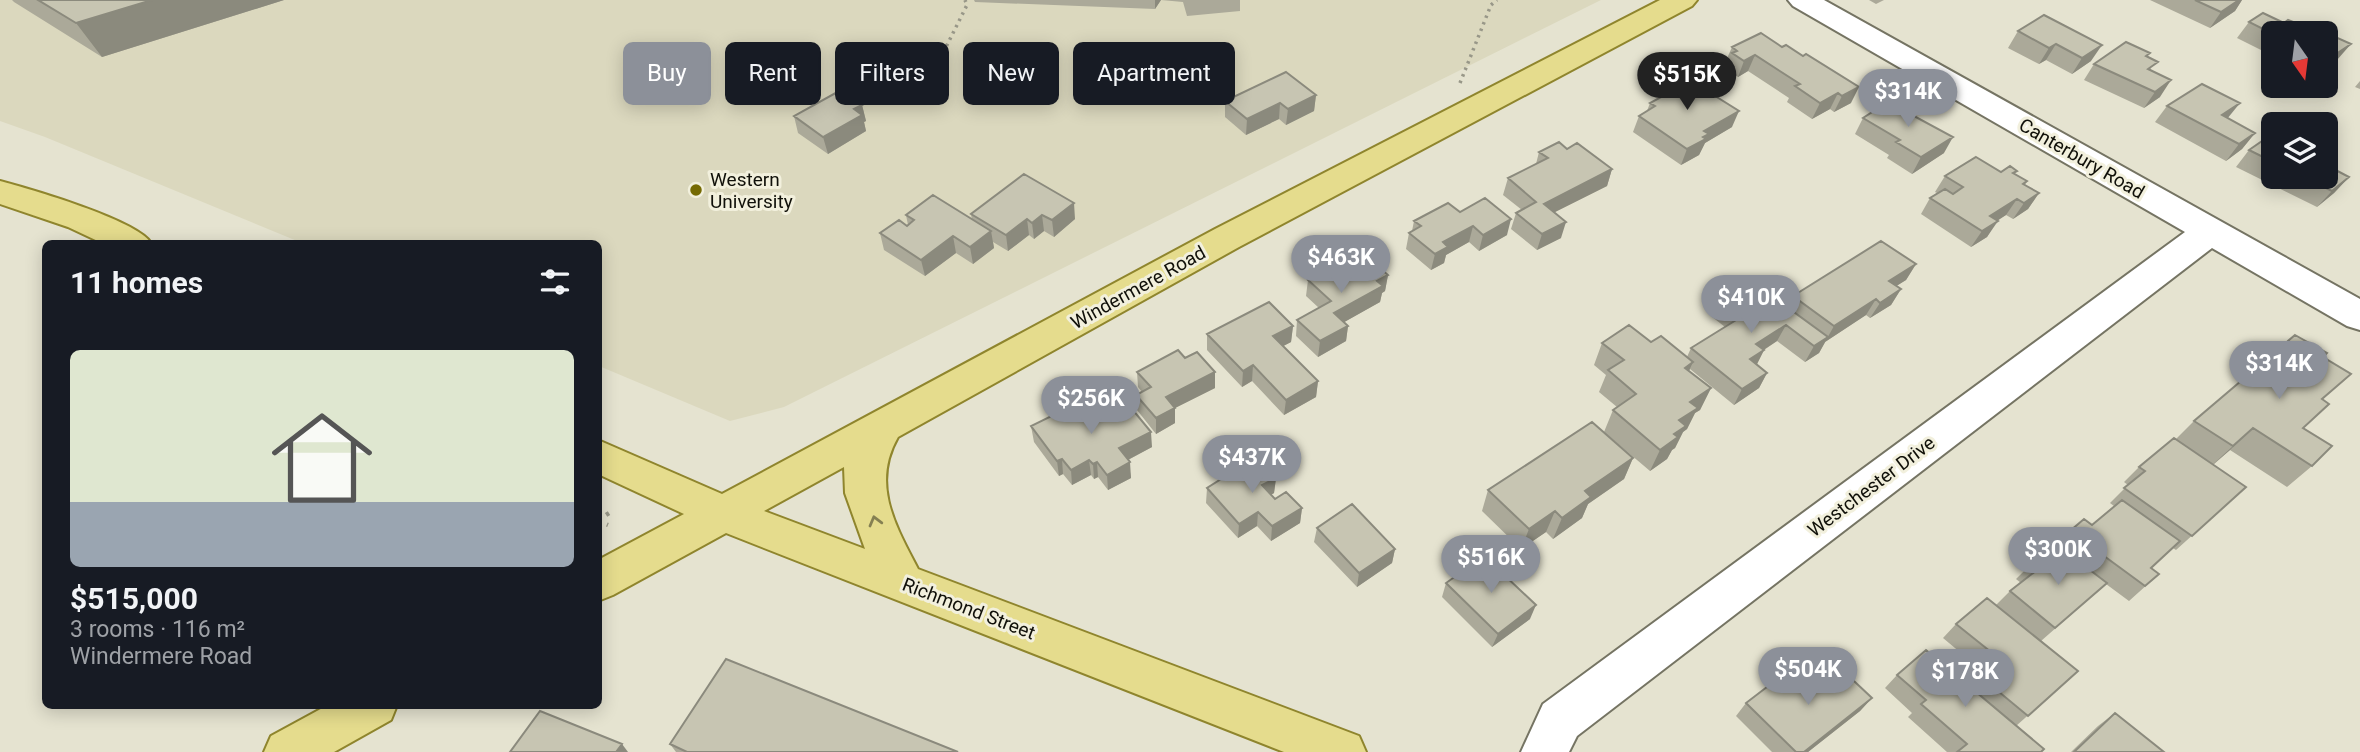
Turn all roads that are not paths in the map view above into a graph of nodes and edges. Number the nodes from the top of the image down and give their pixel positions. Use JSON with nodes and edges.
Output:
{"nodes":[{"id":1,"x":1682,"y":0,"type":"edge"},
{"id":2,"x":1803,"y":0,"type":"edge"},
{"id":3,"x":0,"y":192,"type":"edge"},
{"id":4,"x":2211,"y":230,"type":"junction"},
{"id":5,"x":126,"y":240,"type":"edge"},
{"id":6,"x":2360,"y":316,"type":"edge"},
{"id":7,"x":884,"y":426,"type":"junction"},
{"id":8,"x":602,"y":458,"type":"edge"},
{"id":9,"x":724,"y":514,"type":"junction"},
{"id":10,"x":602,"y":580,"type":"edge"},
{"id":11,"x":903,"y":583,"type":"junction"},
{"id":12,"x":367,"y":709,"type":"edge"},
{"id":13,"x":288,"y":752,"type":"edge"},
{"id":14,"x":1342,"y":752,"type":"edge"},
{"id":15,"x":1545,"y":752,"type":"edge"}],
"edges":[{"from":1,"to":7,"type":"main road","name":"Windermere Road"},
{"from":2,"to":4,"type":"street","name":"Canterbury Road"},
{"from":3,"to":5,"type":"main road"},
{"from":4,"to":6,"type":"street","name":"Canterbury Road"},
{"from":4,"to":15,"type":"street","name":"Westchester Drive"},
{"from":7,"to":9,"type":"main road","name":"Windermere Road"},
{"from":11,"to":7,"type":"main road","one_way":true},
{"from":8,"to":9,"type":"main road","name":"Richmond Street"},
{"from":9,"to":10,"type":"main road","name":"Windermere Road"},
{"from":9,"to":11,"type":"main road","name":"Richmond Street"},
{"from":11,"to":14,"type":"main road","name":"Richmond Street"},
{"from":12,"to":13,"type":"main road"}]}
